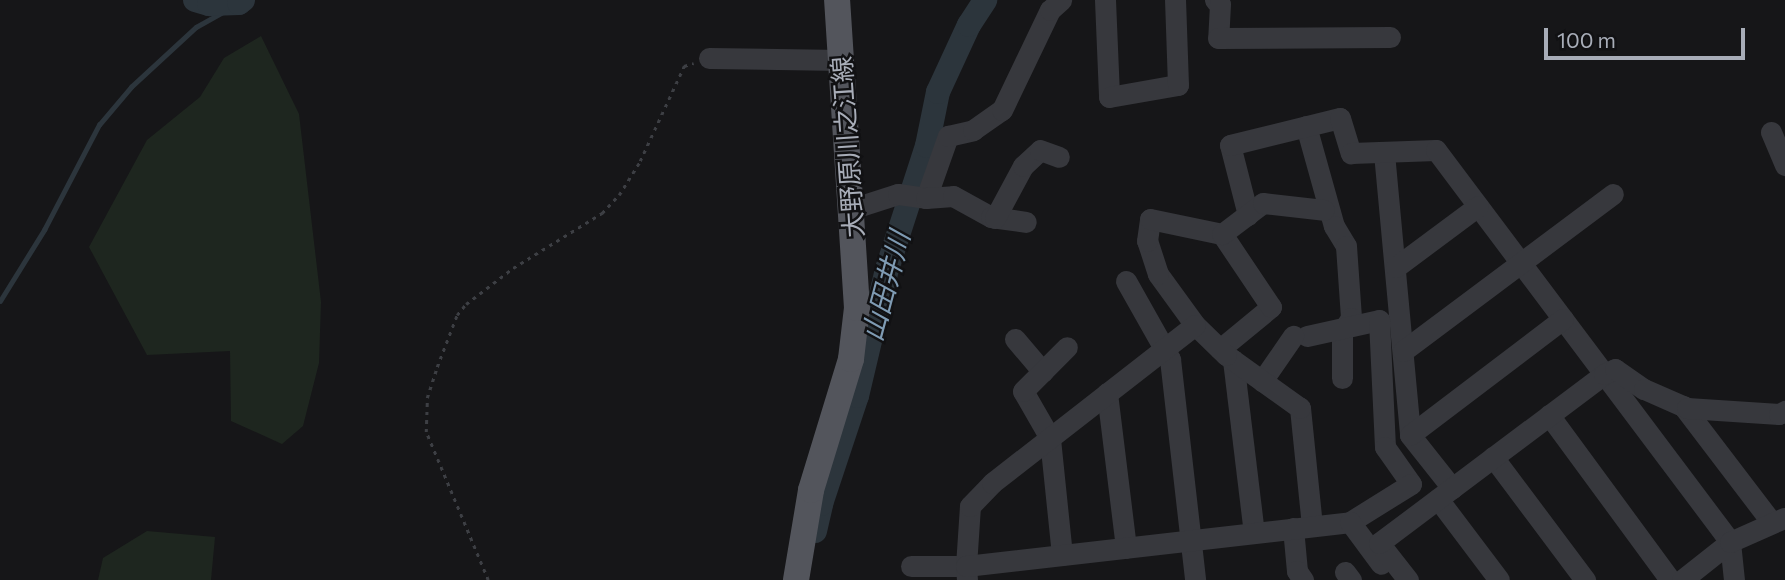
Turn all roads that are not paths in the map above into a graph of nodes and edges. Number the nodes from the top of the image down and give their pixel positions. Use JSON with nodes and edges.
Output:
{"nodes":[{"id":1,"x":837,"y":0,"type":"edge"},
{"id":2,"x":1060,"y":0,"type":"edge"},
{"id":3,"x":1105,"y":0,"type":"edge"},
{"id":4,"x":1175,"y":0,"type":"edge"},
{"id":5,"x":1215,"y":0,"type":"edge"},
{"id":6,"x":1390,"y":37,"type":"dead end"},
{"id":7,"x":709,"y":58,"type":"road end"},
{"id":8,"x":841,"y":60,"type":"junction"},
{"id":9,"x":1306,"y":126,"type":"junction"},
{"id":10,"x":1384,"y":153,"type":"junction"},
{"id":11,"x":1059,"y":156,"type":"dead end"},
{"id":12,"x":1613,"y":194,"type":"dead end"},
{"id":13,"x":926,"y":198,"type":"junction"},
{"id":14,"x":1478,"y":206,"type":"junction"},
{"id":15,"x":851,"y":209,"type":"junction"},
{"id":16,"x":1324,"y":210,"type":"dead end"},
{"id":17,"x":1248,"y":215,"type":"junction"},
{"id":18,"x":995,"y":218,"type":"junction"},
{"id":19,"x":1026,"y":222,"type":"dead end"},
{"id":20,"x":1222,"y":234,"type":"junction"},
{"id":21,"x":1520,"y":262,"type":"junction"},
{"id":22,"x":1396,"y":267,"type":"junction"},
{"id":23,"x":1126,"y":281,"type":"dead end"},
{"id":24,"x":1563,"y":318,"type":"junction"},
{"id":25,"x":1195,"y":325,"type":"junction"},
{"id":26,"x":1345,"y":328,"type":"junction"},
{"id":27,"x":1015,"y":339,"type":"dead end"},
{"id":28,"x":1066,"y":347,"type":"dead end"},
{"id":29,"x":1164,"y":349,"type":"junction"},
{"id":30,"x":1403,"y":351,"type":"junction"},
{"id":31,"x":1226,"y":355,"type":"junction"},
{"id":32,"x":1043,"y":372,"type":"junction"},
{"id":33,"x":1604,"y":374,"type":"junction"},
{"id":34,"x":1342,"y":378,"type":"dead end"},
{"id":35,"x":1262,"y":381,"type":"junction"},
{"id":36,"x":1107,"y":393,"type":"junction"},
{"id":37,"x":1683,"y":406,"type":"junction"},
{"id":38,"x":1785,"y":411,"type":"edge"},
{"id":39,"x":1549,"y":415,"type":"junction"},
{"id":40,"x":1410,"y":435,"type":"junction"},
{"id":41,"x":1050,"y":438,"type":"junction"},
{"id":42,"x":1377,"y":454,"type":"dead end"},
{"id":43,"x":1493,"y":457,"type":"junction"},
{"id":44,"x":1401,"y":490,"type":"junction"},
{"id":45,"x":1445,"y":494,"type":"junction"},
{"id":46,"x":1779,"y":520,"type":"edge"},
{"id":47,"x":1350,"y":522,"type":"junction"},
{"id":48,"x":1302,"y":527,"type":"junction"},
{"id":49,"x":1254,"y":533,"type":"junction"},
{"id":50,"x":1190,"y":540,"type":"junction"},
{"id":51,"x":1730,"y":542,"type":"junction"},
{"id":52,"x":1126,"y":548,"type":"junction"},
{"id":53,"x":1062,"y":555,"type":"junction"},
{"id":54,"x":911,"y":566,"type":"edge"},
{"id":55,"x":967,"y":573,"type":"edge"},
{"id":56,"x":1407,"y":579,"type":"edge"},
{"id":57,"x":796,"y":580,"type":"edge"},
{"id":58,"x":1195,"y":580,"type":"edge"},
{"id":59,"x":1303,"y":580,"type":"edge"},
{"id":60,"x":1499,"y":580,"type":"edge"},
{"id":61,"x":1584,"y":580,"type":"edge"},
{"id":62,"x":1670,"y":580,"type":"edge"},
{"id":63,"x":1682,"y":580,"type":"edge"},
{"id":64,"x":1734,"y":580,"type":"edge"}],
"edges":[{"from":1,"to":8,"type":"main road","name":"大野原川之江線"},
{"from":2,"to":13,"type":"street"},
{"from":3,"to":4,"type":"street"},
{"from":5,"to":6,"type":"street"},
{"from":7,"to":8,"type":"street"},
{"from":8,"to":15,"type":"main road","name":"大野原川之江線"},
{"from":9,"to":10,"type":"street"},
{"from":9,"to":17,"type":"street"},
{"from":9,"to":26,"type":"street"},
{"from":10,"to":14,"type":"street"},
{"from":10,"to":22,"type":"street"},
{"from":11,"to":18,"type":"street"},
{"from":12,"to":21,"type":"street"},
{"from":13,"to":15,"type":"street"},
{"from":13,"to":18,"type":"street"},
{"from":14,"to":21,"type":"street"},
{"from":14,"to":22,"type":"street"},
{"from":15,"to":57,"type":"main road","name":"大野原川之江線"},
{"from":16,"to":17,"type":"street"},
{"from":17,"to":20,"type":"street"},
{"from":18,"to":19,"type":"street"},
{"from":20,"to":25,"type":"street"},
{"from":20,"to":31,"type":"street"},
{"from":21,"to":24,"type":"street"},
{"from":21,"to":30,"type":"street"},
{"from":22,"to":30,"type":"street"},
{"from":23,"to":29,"type":"street"},
{"from":24,"to":33,"type":"street"},
{"from":24,"to":40,"type":"street"},
{"from":25,"to":29,"type":"street"},
{"from":25,"to":31,"type":"street"},
{"from":26,"to":34,"type":"street"},
{"from":26,"to":35,"type":"street"},
{"from":26,"to":44,"type":"street"},
{"from":27,"to":32,"type":"street"},
{"from":28,"to":32,"type":"street"},
{"from":29,"to":36,"type":"street"},
{"from":29,"to":50,"type":"street"},
{"from":30,"to":40,"type":"street"},
{"from":31,"to":35,"type":"street"},
{"from":31,"to":49,"type":"street"},
{"from":32,"to":41,"type":"street"},
{"from":33,"to":37,"type":"street"},
{"from":33,"to":39,"type":"street"},
{"from":33,"to":51,"type":"street"},
{"from":35,"to":48,"type":"street"},
{"from":36,"to":41,"type":"street"},
{"from":36,"to":52,"type":"street"},
{"from":37,"to":38,"type":"street"},
{"from":37,"to":46,"type":"street"},
{"from":39,"to":43,"type":"street"},
{"from":39,"to":62,"type":"street"},
{"from":40,"to":45,"type":"street"},
{"from":41,"to":53,"type":"street"},
{"from":41,"to":55,"type":"street"},
{"from":42,"to":44,"type":"street"},
{"from":43,"to":45,"type":"street"},
{"from":43,"to":61,"type":"street"},
{"from":44,"to":47,"type":"street"},
{"from":45,"to":56,"type":"street"},
{"from":45,"to":60,"type":"street"},
{"from":46,"to":51,"type":"street"},
{"from":47,"to":48,"type":"street"},
{"from":47,"to":56,"type":"street"},
{"from":48,"to":49,"type":"street"},
{"from":48,"to":59,"type":"street"},
{"from":49,"to":50,"type":"street"},
{"from":50,"to":52,"type":"street"},
{"from":50,"to":58,"type":"street"},
{"from":51,"to":63,"type":"street"},
{"from":51,"to":64,"type":"street"},
{"from":52,"to":53,"type":"street"},
{"from":53,"to":55,"type":"street"},
{"from":54,"to":55,"type":"street"}]}
